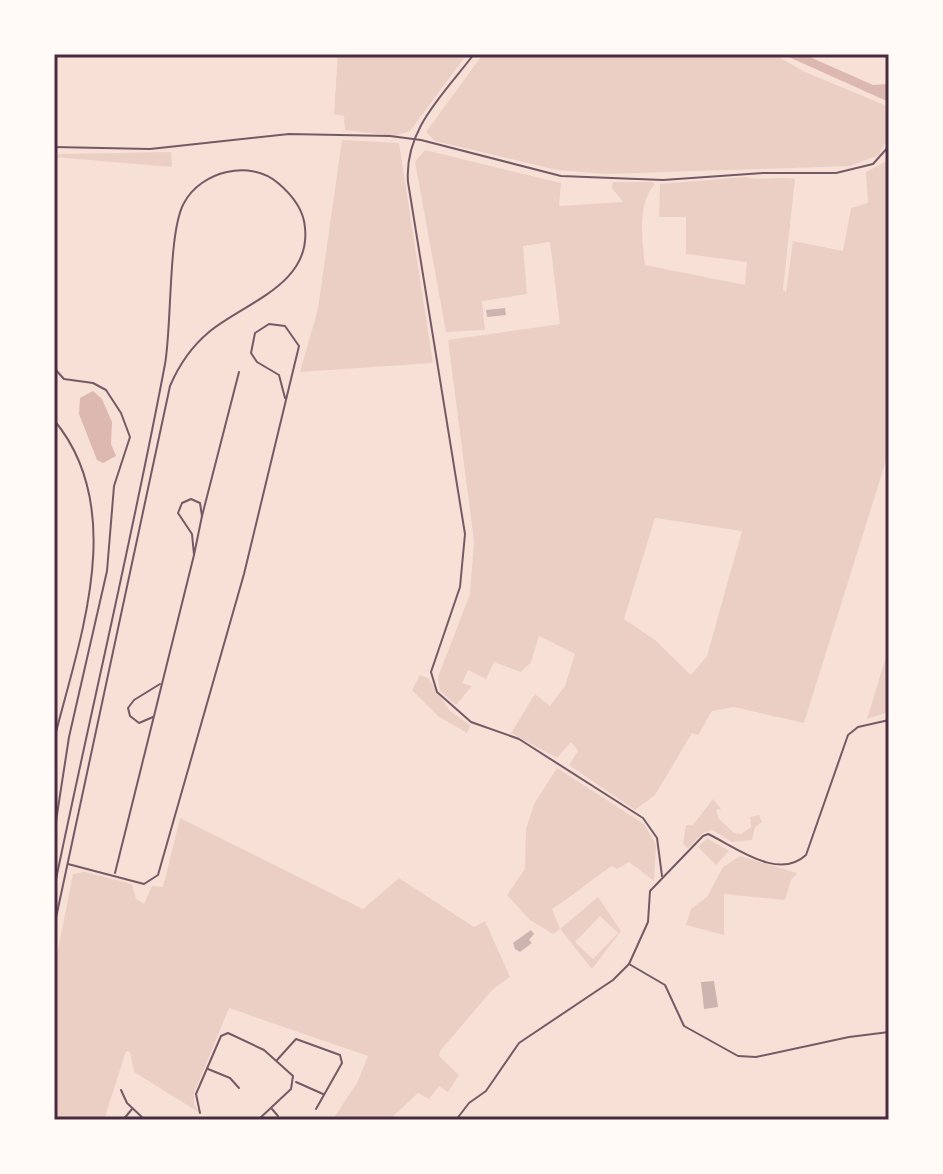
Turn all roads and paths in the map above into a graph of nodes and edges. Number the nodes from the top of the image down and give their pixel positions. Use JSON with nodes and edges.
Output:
{"nodes":[{"id":1,"x":474,"y":54,"type":"edge"},
{"id":2,"x":412,"y":139,"type":"junction"},
{"id":3,"x":889,"y":146,"type":"edge"},
{"id":4,"x":54,"y":147,"type":"edge"},
{"id":5,"x":54,"y":368,"type":"edge"},
{"id":6,"x":239,"y":372,"type":"dead end"},
{"id":7,"x":285,"y":398,"type":"junction"},
{"id":8,"x":54,"y":420,"type":"edge"},
{"id":9,"x":202,"y":516,"type":"junction"},
{"id":10,"x":194,"y":555,"type":"junction"},
{"id":11,"x":165,"y":668,"type":"junction"},
{"id":12,"x":153,"y":716,"type":"junction"},
{"id":13,"x":889,"y":720,"type":"edge"},
{"id":14,"x":54,"y":740,"type":"edge"},
{"id":15,"x":54,"y":834,"type":"edge"},
{"id":16,"x":67,"y":864,"type":"junction"},
{"id":17,"x":114,"y":874,"type":"junction"},
{"id":18,"x":662,"y":876,"type":"junction"},
{"id":19,"x":54,"y":889,"type":"edge"},
{"id":20,"x":54,"y":927,"type":"edge"},
{"id":21,"x":629,"y":964,"type":"junction"},
{"id":22,"x":889,"y":1032,"type":"edge"},
{"id":23,"x":277,"y":1061,"type":"junction"},
{"id":24,"x":207,"y":1069,"type":"junction"},
{"id":25,"x":294,"y":1082,"type":"junction"},
{"id":26,"x":239,"y":1088,"type":"dead end"},
{"id":27,"x":121,"y":1090,"type":"dead end"},
{"id":28,"x":324,"y":1095,"type":"junction"},
{"id":29,"x":271,"y":1108,"type":"junction"},
{"id":30,"x":132,"y":1109,"type":"junction"},
{"id":31,"x":316,"y":1109,"type":"dead end"},
{"id":32,"x":200,"y":1113,"type":"dead end"},
{"id":33,"x":278,"y":1116,"type":"dead end"},
{"id":34,"x":123,"y":1120,"type":"edge"},
{"id":35,"x":145,"y":1120,"type":"edge"},
{"id":36,"x":258,"y":1120,"type":"edge"},
{"id":37,"x":456,"y":1120,"type":"edge"}],
"edges":[{"from":1,"to":2,"type":"street"},
{"from":2,"to":3,"type":"street"},
{"from":2,"to":4,"type":"street"},
{"from":2,"to":18,"type":"street"},
{"from":5,"to":15,"type":"street"},
{"from":6,"to":9,"type":"street"},
{"from":7,"to":7,"type":"street"},
{"from":7,"to":17,"type":"street"},
{"from":8,"to":14,"type":"street"},
{"from":9,"to":10,"type":"street"},
{"from":9,"to":10,"type":"street"},
{"from":10,"to":11,"type":"street"},
{"from":11,"to":12,"type":"street"},
{"from":11,"to":12,"type":"street"},
{"from":12,"to":17,"type":"street"},
{"from":13,"to":18,"type":"street"},
{"from":16,"to":17,"type":"street"},
{"from":16,"to":19,"type":"street"},
{"from":16,"to":20,"type":"street"},
{"from":18,"to":21,"type":"street"},
{"from":21,"to":22,"type":"street"},
{"from":21,"to":37,"type":"street"},
{"from":23,"to":24,"type":"street"},
{"from":23,"to":25,"type":"street"},
{"from":23,"to":28,"type":"street"},
{"from":24,"to":26,"type":"street"},
{"from":24,"to":32,"type":"street"},
{"from":25,"to":28,"type":"street"},
{"from":25,"to":29,"type":"street"},
{"from":27,"to":30,"type":"street"},
{"from":28,"to":31,"type":"street"},
{"from":29,"to":33,"type":"street"},
{"from":29,"to":36,"type":"street"},
{"from":30,"to":34,"type":"street"},
{"from":30,"to":35,"type":"street"}]}
